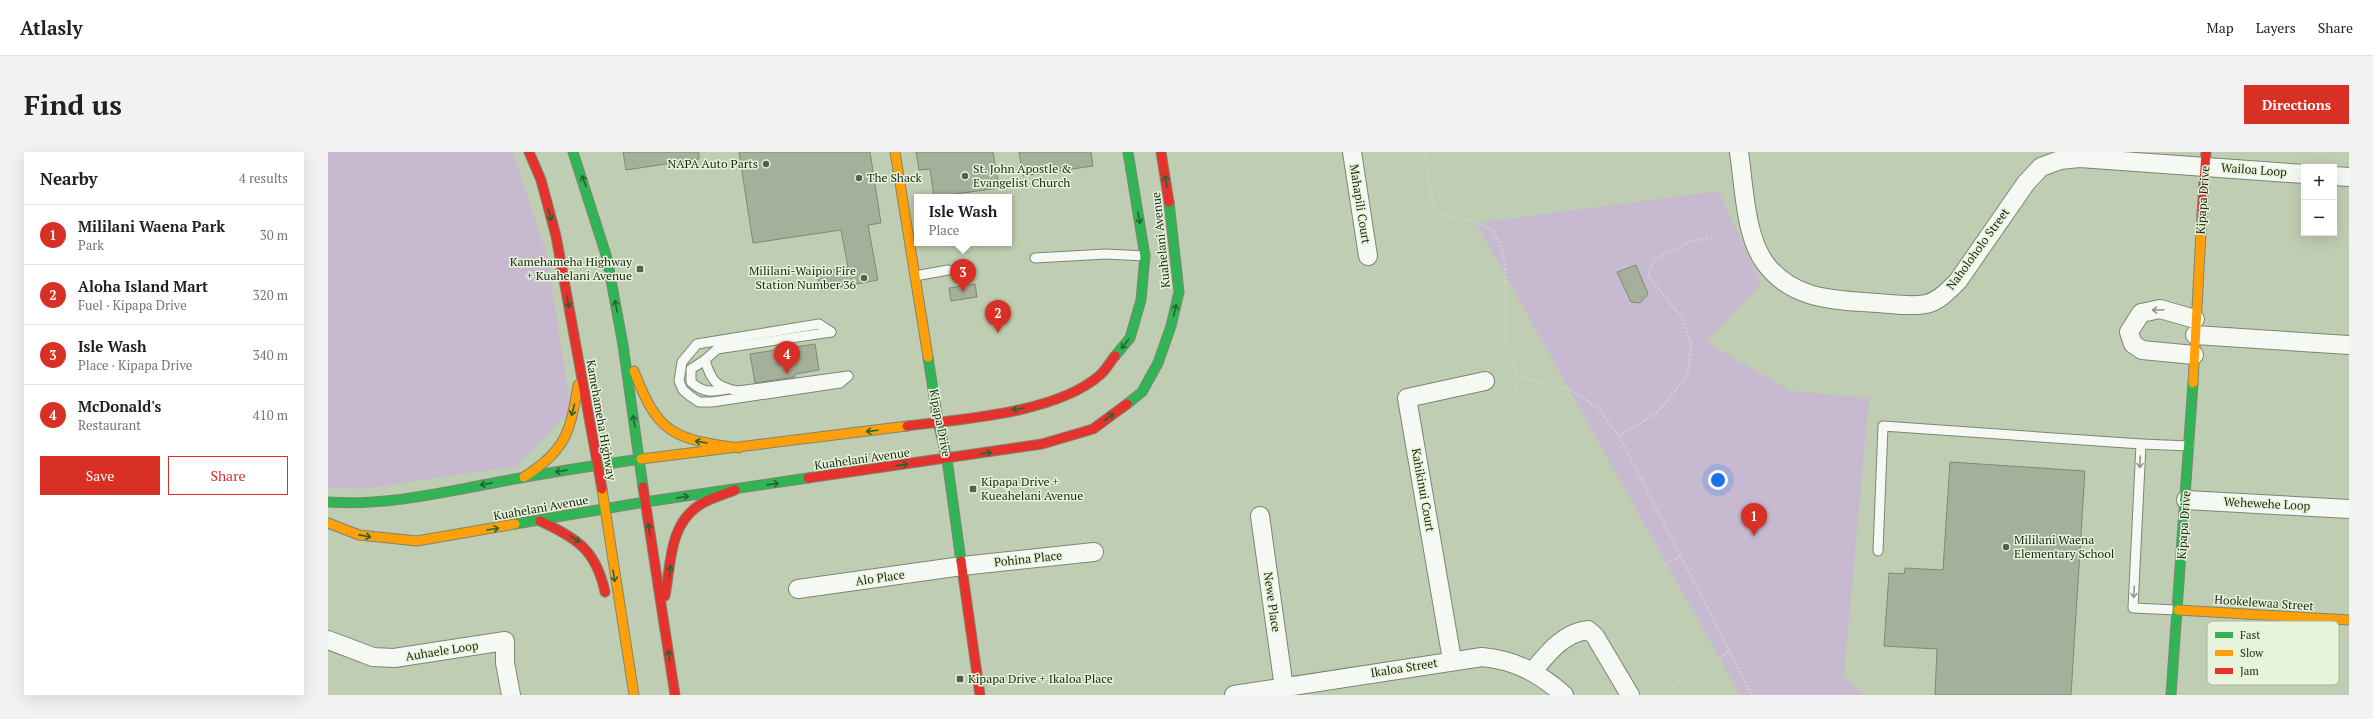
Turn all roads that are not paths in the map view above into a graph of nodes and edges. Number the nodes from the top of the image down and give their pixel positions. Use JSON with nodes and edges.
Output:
{"nodes":[{"id":1,"x":529,"y":152,"type":"edge"},
{"id":2,"x":573,"y":152,"type":"edge"},
{"id":3,"x":895,"y":152,"type":"edge"},
{"id":4,"x":1128,"y":152,"type":"edge"},
{"id":5,"x":1161,"y":152,"type":"edge"},
{"id":6,"x":1352,"y":152,"type":"edge"},
{"id":7,"x":1739,"y":152,"type":"edge"},
{"id":8,"x":2205,"y":159,"type":"edge"},
{"id":9,"x":2301,"y":174,"type":"edge"},
{"id":10,"x":2337,"y":176,"type":"edge"},
{"id":11,"x":2349,"y":177,"type":"edge"},
{"id":12,"x":1145,"y":256,"type":"junction"},
{"id":13,"x":1368,"y":256,"type":"dead end"},
{"id":14,"x":1035,"y":258,"type":"dead end"},
{"id":15,"x":948,"y":270,"type":"dead end"},
{"id":16,"x":915,"y":276,"type":"junction"},
{"id":17,"x":2195,"y":327,"type":"junction"},
{"id":18,"x":623,"y":345,"type":"junction"},
{"id":19,"x":2349,"y":345,"type":"edge"},
{"id":20,"x":2194,"y":355,"type":"junction"},
{"id":21,"x":705,"y":360,"type":"junction"},
{"id":22,"x":580,"y":372,"type":"junction"},
{"id":23,"x":1485,"y":381,"type":"dead end"},
{"id":24,"x":727,"y":389,"type":"junction"},
{"id":25,"x":938,"y":422,"type":"junction"},
{"id":26,"x":2141,"y":444,"type":"junction"},
{"id":27,"x":2190,"y":446,"type":"junction"},
{"id":28,"x":740,"y":448,"type":"junction"},
{"id":29,"x":640,"y":459,"type":"junction"},
{"id":30,"x":947,"y":459,"type":"junction"},
{"id":31,"x":598,"y":466,"type":"junction"},
{"id":32,"x":524,"y":477,"type":"junction"},
{"id":33,"x":734,"y":490,"type":"junction"},
{"id":34,"x":2186,"y":500,"type":"junction"},
{"id":35,"x":328,"y":502,"type":"edge"},
{"id":36,"x":645,"y":502,"type":"junction"},
{"id":37,"x":2349,"y":508,"type":"edge"},
{"id":38,"x":604,"y":510,"type":"junction"},
{"id":39,"x":1260,"y":516,"type":"dead end"},
{"id":40,"x":540,"y":521,"type":"junction"},
{"id":41,"x":328,"y":523,"type":"edge"},
{"id":42,"x":1878,"y":551,"type":"dead end"},
{"id":43,"x":1094,"y":552,"type":"dead end"},
{"id":44,"x":962,"y":566,"type":"junction"},
{"id":45,"x":798,"y":589,"type":"dead end"},
{"id":46,"x":607,"y":602,"type":"dead end"},
{"id":47,"x":662,"y":609,"type":"junction"},
{"id":48,"x":2178,"y":610,"type":"junction"},
{"id":49,"x":2349,"y":620,"type":"edge"},
{"id":50,"x":328,"y":640,"type":"edge"},
{"id":51,"x":1452,"y":660,"type":"junction"},
{"id":52,"x":1534,"y":671,"type":"junction"},
{"id":53,"x":621,"y":676,"type":"dead end"},
{"id":54,"x":1284,"y":688,"type":"junction"},
{"id":55,"x":512,"y":695,"type":"edge"},
{"id":56,"x":629,"y":695,"type":"edge"},
{"id":57,"x":634,"y":695,"type":"edge"},
{"id":58,"x":675,"y":695,"type":"edge"},
{"id":59,"x":980,"y":695,"type":"edge"},
{"id":60,"x":1234,"y":695,"type":"edge"},
{"id":61,"x":1564,"y":695,"type":"edge"},
{"id":62,"x":1630,"y":695,"type":"edge"},
{"id":63,"x":2171,"y":695,"type":"edge"}],
"edges":[{"from":1,"to":22,"type":"street","name":"Kamehameha Highway","one_way":true},
{"from":18,"to":2,"type":"street","one_way":true},
{"from":3,"to":16,"type":"street","name":"Kipapa Drive"},
{"from":4,"to":12,"type":"street","name":"Kuahelani Avenue","one_way":true},
{"from":30,"to":5,"type":"street","name":"Kuahelani Avenue","one_way":true},
{"from":6,"to":13,"type":"street","name":"Mahapili Court"},
{"from":7,"to":8,"type":"street","name":"Naholoholo Street"},
{"from":8,"to":9,"type":"street","name":"Wailoa Loop"},
{"from":8,"to":17,"type":"street","name":"Kipapa Drive"},
{"from":10,"to":11,"type":"street"},
{"from":12,"to":14,"type":"lane"},
{"from":12,"to":25,"type":"street","name":"Kuahelani Avenue","one_way":true},
{"from":15,"to":16,"type":"lane"},
{"from":16,"to":25,"type":"street","name":"Kipapa Drive"},
{"from":17,"to":19,"type":"street"},
{"from":17,"to":20,"type":"street","name":"Kipapa Drive"},
{"from":17,"to":20,"type":"street","one_way":true},
{"from":28,"to":18,"type":"street","one_way":true},
{"from":29,"to":18,"type":"street","one_way":true},
{"from":20,"to":27,"type":"street","name":"Kipapa Drive"},
{"from":21,"to":24,"type":"lane"},
{"from":21,"to":24,"type":"lane"},
{"from":21,"to":24,"type":"lane"},
{"from":22,"to":31,"type":"street","name":"Kamehameha Highway"},
{"from":22,"to":32,"type":"street","one_way":true},
{"from":23,"to":51,"type":"street","name":"Kahikinui Court"},
{"from":25,"to":28,"type":"street","name":"Kuahelani Avenue","one_way":true},
{"from":25,"to":30,"type":"street","name":"Kipapa Drive"},
{"from":26,"to":27,"type":"lane"},
{"from":26,"to":42,"type":"lane"},
{"from":26,"to":48,"type":"lane","one_way":true},
{"from":27,"to":34,"type":"street","name":"Kipapa Drive"},
{"from":28,"to":29,"type":"street","name":"Kuahelani Avenue"},
{"from":29,"to":31,"type":"street","name":"Kuahelani Avenue"},
{"from":29,"to":36,"type":"street"},
{"from":33,"to":30,"type":"street","name":"Kuahelani Avenue","one_way":true},
{"from":30,"to":44,"type":"street","name":"Kipapa Drive"},
{"from":31,"to":32,"type":"street","name":"Kuahelani Avenue","one_way":true},
{"from":31,"to":38,"type":"street","name":"Kamehameha Highway"},
{"from":32,"to":35,"type":"street","name":"Kuahelani Avenue","one_way":true},
{"from":36,"to":33,"type":"street","name":"Kuahelani Avenue","one_way":true},
{"from":47,"to":33,"type":"street","one_way":true},
{"from":34,"to":37,"type":"street","name":"Wehewehe Loop"},
{"from":34,"to":48,"type":"street","name":"Kipapa Drive"},
{"from":36,"to":38,"type":"street","name":"Kuahelani Avenue"},
{"from":47,"to":36,"type":"street","one_way":true},
{"from":38,"to":40,"type":"street","name":"Kuahelani Avenue"},
{"from":38,"to":57,"type":"street","name":"Kamehameha Highway","one_way":true},
{"from":39,"to":54,"type":"street","name":"Newe Place"},
{"from":41,"to":40,"type":"street","name":"Kuahelani Avenue","one_way":true},
{"from":40,"to":46,"type":"street","one_way":true},
{"from":43,"to":44,"type":"street","name":"Pohina Place"},
{"from":44,"to":45,"type":"street","name":"Alo Place"},
{"from":44,"to":59,"type":"street","name":"Kipapa Drive"},
{"from":58,"to":47,"type":"street","one_way":true},
{"from":48,"to":49,"type":"street","name":"Hookelewaa Street"},
{"from":48,"to":63,"type":"street","name":"Kipapa Drive"},
{"from":50,"to":55,"type":"street","name":"Auhaele Loop"},
{"from":51,"to":52,"type":"street","name":"Ikaloa Street"},
{"from":51,"to":54,"type":"street","name":"Ikaloa Street"},
{"from":52,"to":61,"type":"street","name":"Ikaloa Street"},
{"from":52,"to":62,"type":"street"},
{"from":53,"to":56,"type":"street"},
{"from":54,"to":60,"type":"street","name":"Ikaloa Street"}]}
